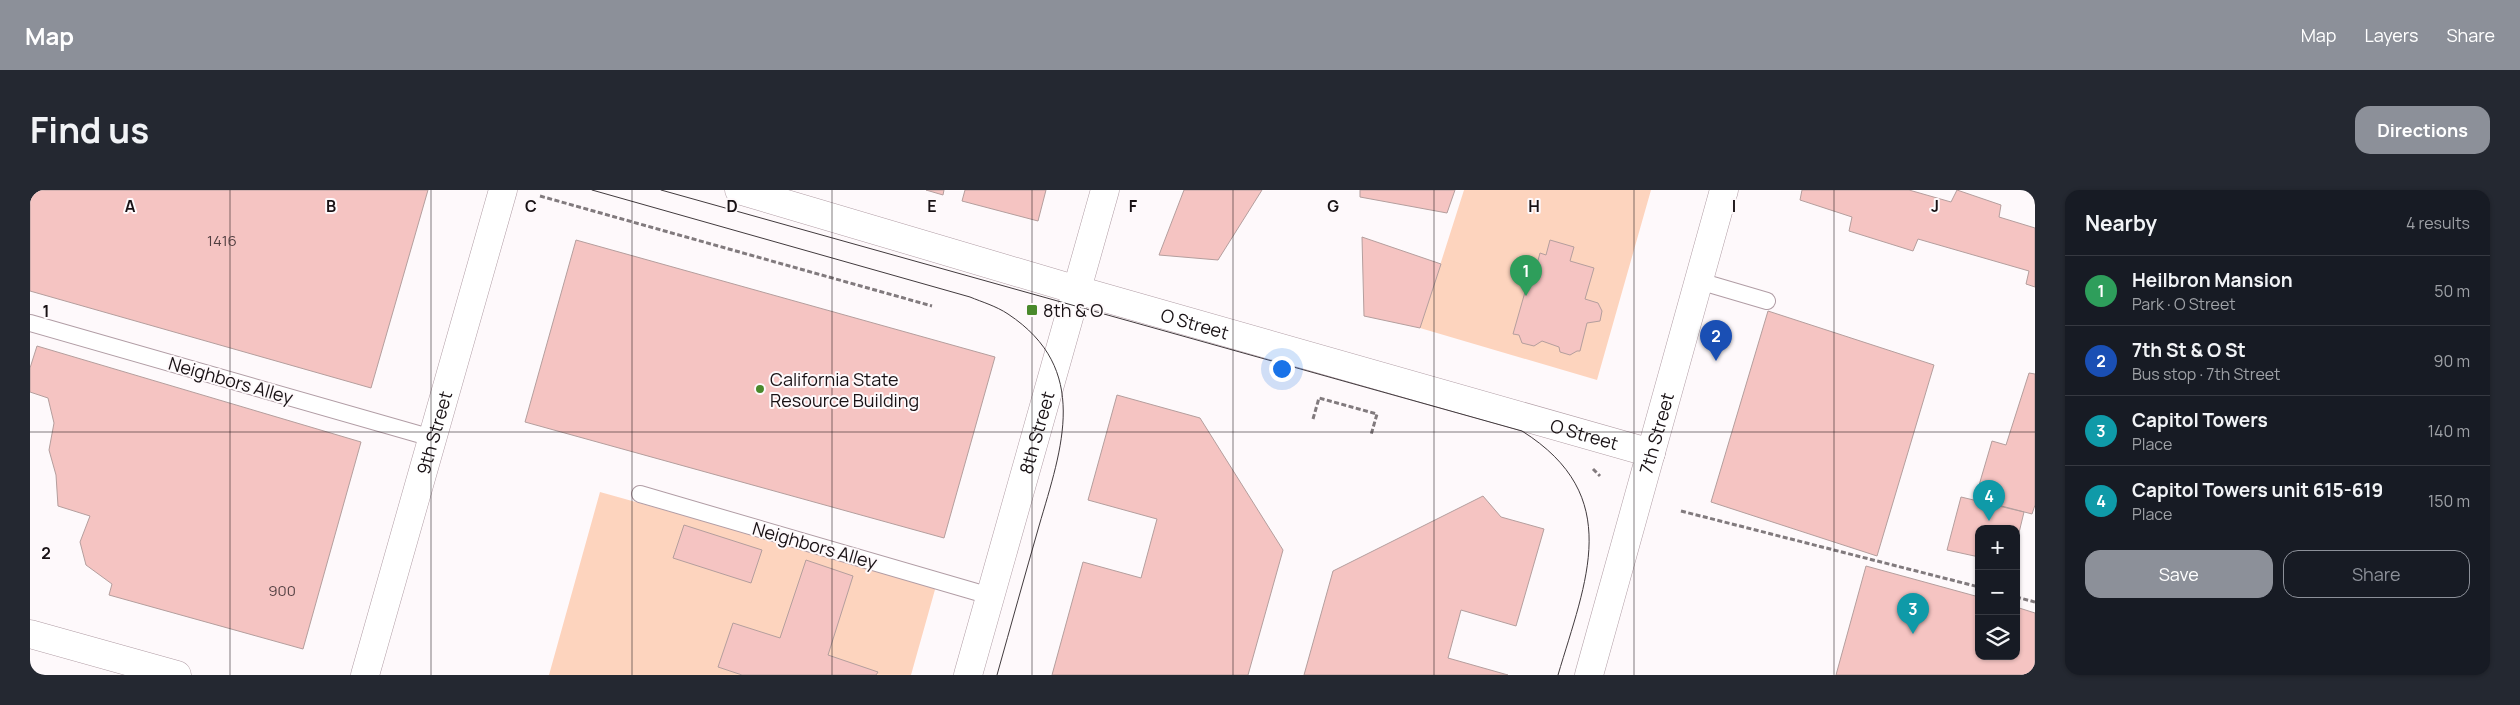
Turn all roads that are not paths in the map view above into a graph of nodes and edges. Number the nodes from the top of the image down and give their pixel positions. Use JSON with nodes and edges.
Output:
{"nodes":[{"id":1,"x":503,"y":190,"type":"edge"},
{"id":2,"x":739,"y":190,"type":"edge"},
{"id":3,"x":1105,"y":190,"type":"edge"},
{"id":4,"x":1724,"y":190,"type":"edge"},
{"id":5,"x":1699,"y":281,"type":"junction"},
{"id":6,"x":1077,"y":290,"type":"junction"},
{"id":7,"x":1767,"y":301,"type":"dead end"},
{"id":8,"x":30,"y":323,"type":"edge"},
{"id":9,"x":432,"y":438,"type":"junction"},
{"id":10,"x":1652,"y":453,"type":"junction"},
{"id":11,"x":640,"y":494,"type":"dead end"},
{"id":12,"x":990,"y":596,"type":"junction"},
{"id":13,"x":30,"y":634,"type":"edge"},
{"id":14,"x":178,"y":675,"type":"edge"},
{"id":15,"x":365,"y":675,"type":"edge"},
{"id":16,"x":968,"y":675,"type":"edge"},
{"id":17,"x":1589,"y":675,"type":"edge"}],
"edges":[{"from":1,"to":9,"type":"street","name":"9th Street"},
{"from":2,"to":6,"type":"street","name":"O Street"},
{"from":3,"to":6,"type":"street","name":"8th Street"},
{"from":4,"to":5,"type":"street","name":"7th Street"},
{"from":5,"to":7,"type":"lane"},
{"from":5,"to":10,"type":"street","name":"7th Street"},
{"from":6,"to":10,"type":"street","name":"O Street"},
{"from":6,"to":12,"type":"street","name":"8th Street"},
{"from":8,"to":9,"type":"lane","name":"Neighbors Alley"},
{"from":9,"to":15,"type":"street","name":"9th Street"},
{"from":10,"to":17,"type":"street","name":"7th Street"},
{"from":11,"to":12,"type":"lane","name":"Neighbors Alley"},
{"from":12,"to":16,"type":"street","name":"8th Street"},
{"from":13,"to":14,"type":"street"}]}
